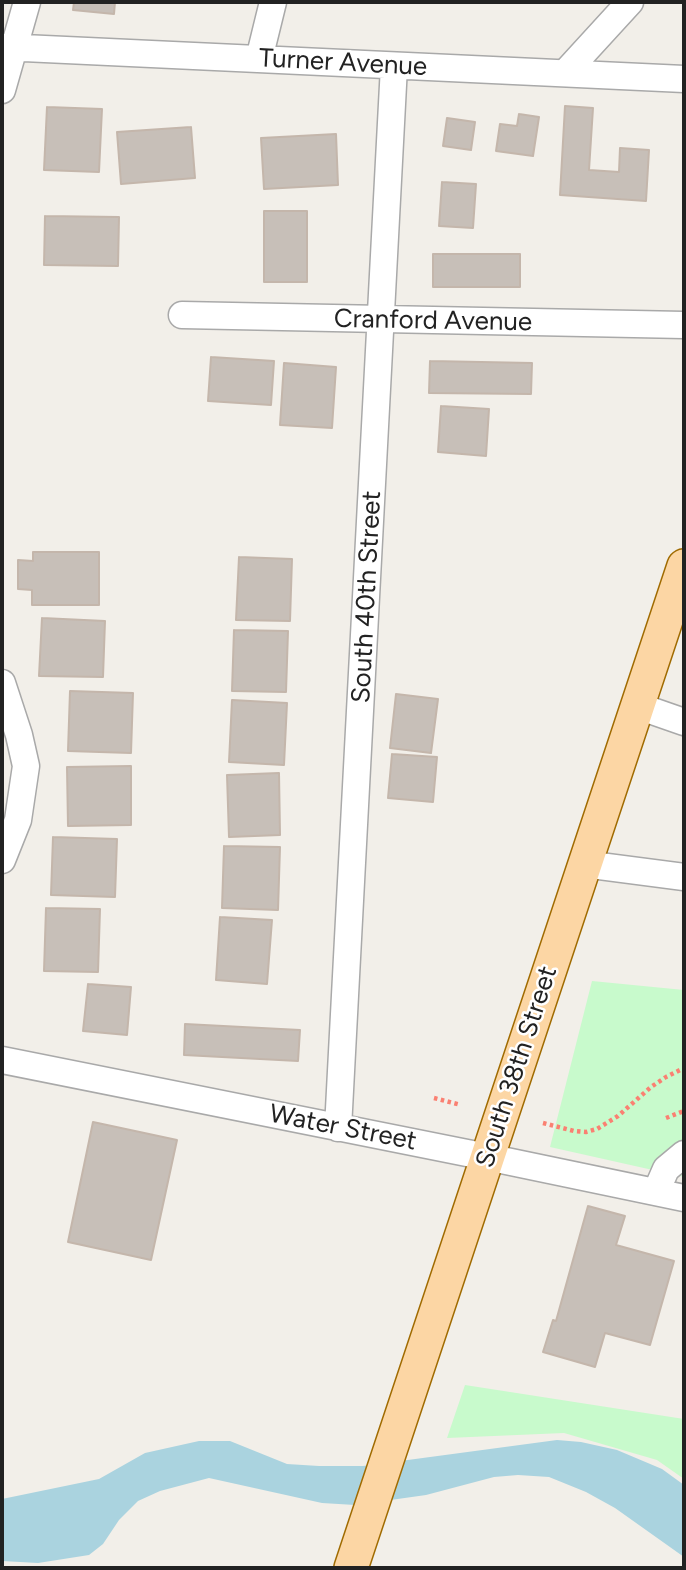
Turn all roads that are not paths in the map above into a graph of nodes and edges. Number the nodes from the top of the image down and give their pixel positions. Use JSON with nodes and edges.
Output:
{"nodes":[{"id":1,"x":27,"y":2,"type":"edge"},
{"id":2,"x":273,"y":2,"type":"edge"},
{"id":3,"x":630,"y":2,"type":"edge"},
{"id":4,"x":8,"y":47,"type":"edge"},
{"id":5,"x":259,"y":59,"type":"junction"},
{"id":6,"x":394,"y":66,"type":"junction"},
{"id":7,"x":565,"y":73,"type":"junction"},
{"id":8,"x":684,"y":79,"type":"edge"},
{"id":9,"x":2,"y":90,"type":"edge"},
{"id":10,"x":182,"y":315,"type":"dead end"},
{"id":11,"x":382,"y":320,"type":"junction"},
{"id":12,"x":684,"y":325,"type":"edge"},
{"id":13,"x":684,"y":566,"type":"edge"},
{"id":14,"x":2,"y":683,"type":"edge"},
{"id":15,"x":638,"y":706,"type":"junction"},
{"id":16,"x":684,"y":722,"type":"edge"},
{"id":17,"x":2,"y":860,"type":"edge"},
{"id":18,"x":584,"y":864,"type":"junction"},
{"id":19,"x":684,"y":877,"type":"edge"},
{"id":20,"x":2,"y":1060,"type":"edge"},
{"id":21,"x":338,"y":1128,"type":"junction"},
{"id":22,"x":684,"y":1154,"type":"edge"},
{"id":23,"x":487,"y":1157,"type":"junction"},
{"id":24,"x":656,"y":1192,"type":"junction"},
{"id":25,"x":684,"y":1198,"type":"edge"},
{"id":26,"x":352,"y":1566,"type":"edge"}],
"edges":[{"from":1,"to":4,"type":"street"},
{"from":2,"to":5,"type":"street"},
{"from":3,"to":7,"type":"street"},
{"from":4,"to":5,"type":"street","name":"Turner Avenue"},
{"from":4,"to":9,"type":"street"},
{"from":5,"to":6,"type":"street","name":"Turner Avenue"},
{"from":6,"to":7,"type":"street","name":"Turner Avenue"},
{"from":6,"to":11,"type":"street","name":"South 40th Street"},
{"from":7,"to":8,"type":"street","name":"Turner Avenue"},
{"from":10,"to":11,"type":"street","name":"Cranford Avenue"},
{"from":11,"to":12,"type":"street","name":"Cranford Avenue"},
{"from":11,"to":21,"type":"street","name":"South 40th Street"},
{"from":13,"to":15,"type":"main road","name":"South 38th Street"},
{"from":14,"to":17,"type":"street"},
{"from":15,"to":16,"type":"street"},
{"from":15,"to":18,"type":"main road","name":"South 38th Street"},
{"from":18,"to":19,"type":"street"},
{"from":18,"to":23,"type":"main road","name":"South 38th Street"},
{"from":20,"to":21,"type":"street","name":"Water Street"},
{"from":21,"to":23,"type":"street","name":"Water Street"},
{"from":22,"to":24,"type":"street"},
{"from":23,"to":24,"type":"street","name":"Water Street"},
{"from":23,"to":26,"type":"main road","name":"South 38th Street"},
{"from":24,"to":25,"type":"street","name":"Water Street"}]}
